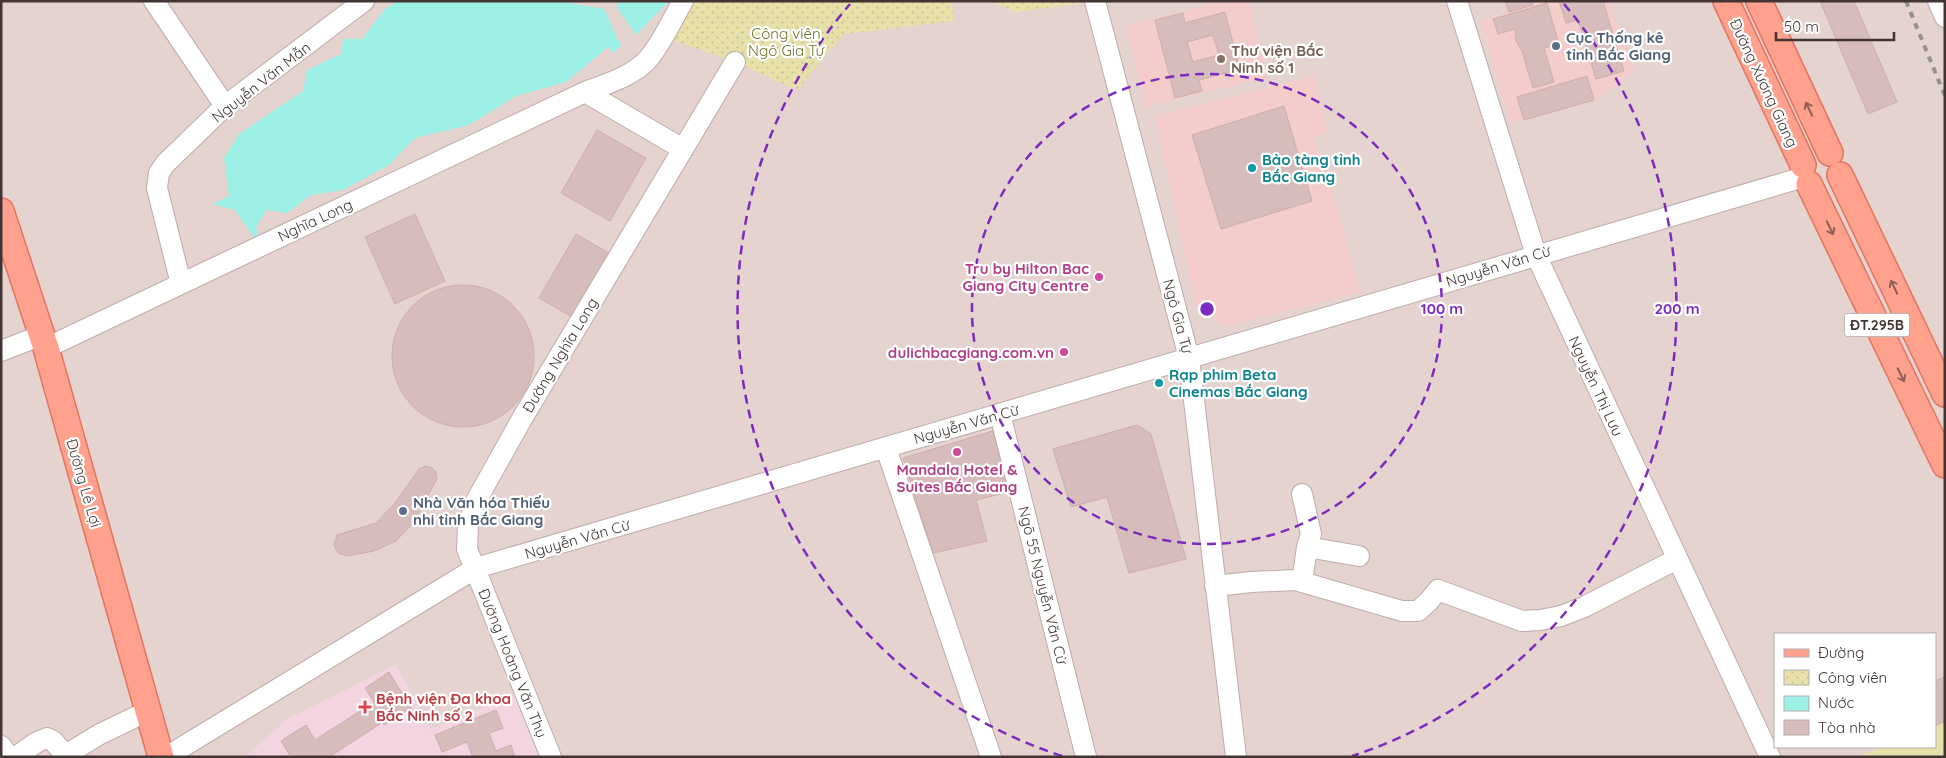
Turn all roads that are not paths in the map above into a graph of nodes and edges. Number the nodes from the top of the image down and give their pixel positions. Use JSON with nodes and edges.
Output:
{"nodes":[{"id":1,"x":154,"y":1,"type":"edge"},
{"id":2,"x":364,"y":1,"type":"edge"},
{"id":3,"x":683,"y":1,"type":"edge"},
{"id":4,"x":1095,"y":1,"type":"edge"},
{"id":5,"x":1456,"y":1,"type":"edge"},
{"id":6,"x":1726,"y":1,"type":"edge"},
{"id":7,"x":1759,"y":1,"type":"edge"},
{"id":8,"x":1938,"y":1,"type":"edge"},
{"id":9,"x":1945,"y":17,"type":"edge"},
{"id":10,"x":735,"y":62,"type":"dead end"},
{"id":11,"x":585,"y":92,"type":"junction"},
{"id":12,"x":225,"y":106,"type":"junction"},
{"id":13,"x":683,"y":150,"type":"junction"},
{"id":14,"x":1835,"y":164,"type":"junction"},
{"id":15,"x":1805,"y":176,"type":"junction"},
{"id":16,"x":1,"y":210,"type":"edge"},
{"id":17,"x":1536,"y":255,"type":"junction"},
{"id":18,"x":181,"y":284,"type":"junction"},
{"id":19,"x":44,"y":341,"type":"junction"},
{"id":20,"x":1,"y":351,"type":"edge"},
{"id":21,"x":1189,"y":358,"type":"junction"},
{"id":22,"x":1945,"y":394,"type":"edge"},
{"id":23,"x":1000,"y":414,"type":"junction"},
{"id":24,"x":886,"y":448,"type":"junction"},
{"id":25,"x":1945,"y":465,"type":"edge"},
{"id":26,"x":1302,"y":494,"type":"dead end"},
{"id":27,"x":1307,"y":547,"type":"junction"},
{"id":28,"x":1359,"y":556,"type":"dead end"},
{"id":29,"x":1677,"y":559,"type":"junction"},
{"id":30,"x":476,"y":568,"type":"junction"},
{"id":31,"x":1302,"y":582,"type":"junction"},
{"id":32,"x":1216,"y":586,"type":"junction"},
{"id":33,"x":148,"y":711,"type":"junction"},
{"id":34,"x":1,"y":746,"type":"edge"},
{"id":35,"x":9,"y":757,"type":"edge"},
{"id":36,"x":16,"y":757,"type":"edge"},
{"id":37,"x":161,"y":757,"type":"edge"},
{"id":38,"x":166,"y":757,"type":"edge"},
{"id":39,"x":551,"y":757,"type":"edge"},
{"id":40,"x":991,"y":757,"type":"edge"},
{"id":41,"x":1086,"y":757,"type":"edge"},
{"id":42,"x":1236,"y":757,"type":"edge"},
{"id":43,"x":1770,"y":757,"type":"edge"}],
"edges":[{"from":1,"to":12,"type":"street"},
{"from":2,"to":12,"type":"street","name":"Nguyễn Văn Mẫn"},
{"from":3,"to":11,"type":"street"},
{"from":4,"to":21,"type":"street","name":"Ngô Gia Tự"},
{"from":5,"to":17,"type":"street","name":"Nguyễn Thị Lưu"},
{"from":6,"to":15,"type":"main road","name":"Đường Xương Giang","number":"ĐT.295B"},
{"from":14,"to":7,"type":"main road","name":"Đường Xương Giang","number":"ĐT.295B","one_way":true},
{"from":8,"to":9,"type":"street"},
{"from":10,"to":13,"type":"street","name":"Đường Nghĩa Long"},
{"from":11,"to":13,"type":"street"},
{"from":11,"to":18,"type":"street","name":"Nghĩa Long"},
{"from":12,"to":18,"type":"street","name":"Nguyễn Văn Mẫn"},
{"from":13,"to":30,"type":"street","name":"Đường Nghĩa Long"},
{"from":14,"to":15,"type":"main road"},
{"from":14,"to":15,"type":"main road"},
{"from":22,"to":14,"type":"main road","name":"Đường Xương Giang","number":"ĐT.295B","one_way":true},
{"from":15,"to":17,"type":"street","name":"Nguyễn Văn Cừ"},
{"from":15,"to":25,"type":"main road","name":"Đường Xương Giang","number":"ĐT.295B","one_way":true},
{"from":16,"to":19,"type":"main road","name":"Đường Lê Lợi"},
{"from":17,"to":21,"type":"street","name":"Nguyễn Văn Cừ"},
{"from":17,"to":29,"type":"street","name":"Nguyễn Thị Lưu"},
{"from":18,"to":19,"type":"street","name":"Nghĩa Long"},
{"from":19,"to":20,"type":"street","name":"Nghĩa Long"},
{"from":19,"to":33,"type":"main road","name":"Đường Lê Lợi"},
{"from":21,"to":23,"type":"street","name":"Nguyễn Văn Cừ"},
{"from":21,"to":32,"type":"street","name":"Ngô Gia Tự"},
{"from":23,"to":24,"type":"street","name":"Nguyễn Văn Cừ"},
{"from":23,"to":41,"type":"street","name":"Ngõ 55 Nguyễn Văn Cừ"},
{"from":24,"to":30,"type":"street","name":"Nguyễn Văn Cừ"},
{"from":24,"to":40,"type":"street"},
{"from":26,"to":27,"type":"street"},
{"from":27,"to":28,"type":"street"},
{"from":27,"to":31,"type":"street"},
{"from":29,"to":31,"type":"street"},
{"from":29,"to":43,"type":"street","name":"Nguyễn Thị Lưu"},
{"from":30,"to":38,"type":"street","name":"Nguyễn Văn Cừ"},
{"from":30,"to":39,"type":"street","name":"Đường Hoàng Văn Thụ"},
{"from":31,"to":32,"type":"street"},
{"from":32,"to":42,"type":"street","name":"Ngô Gia Tự"},
{"from":33,"to":36,"type":"street"},
{"from":33,"to":37,"type":"main road","name":"Đường Lê Lợi"},
{"from":34,"to":35,"type":"street"}]}
